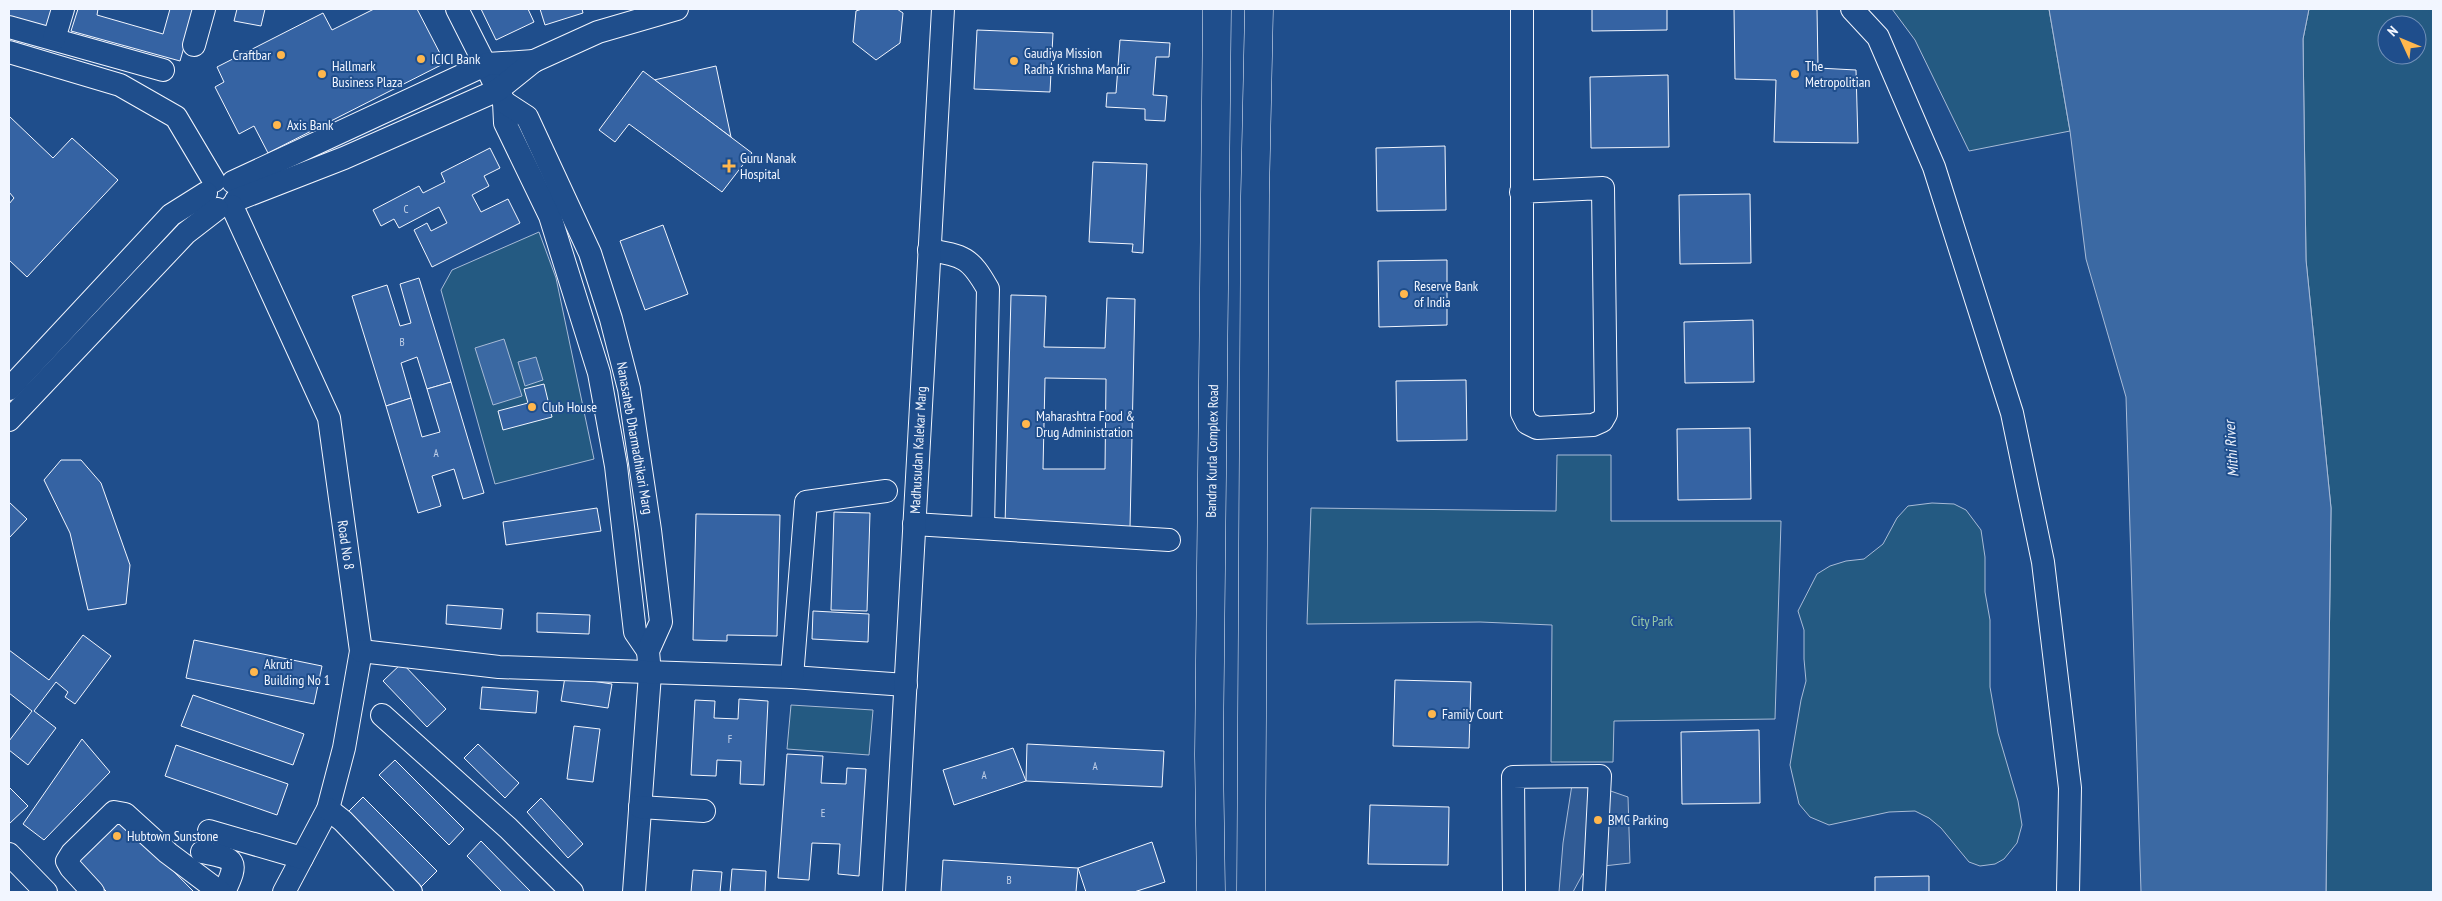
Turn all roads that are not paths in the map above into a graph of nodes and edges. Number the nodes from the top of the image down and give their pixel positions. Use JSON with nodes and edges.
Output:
{"nodes":[{"id":1,"x":63,"y":9,"type":"edge"},
{"id":2,"x":204,"y":9,"type":"edge"},
{"id":3,"x":457,"y":9,"type":"edge"},
{"id":4,"x":677,"y":9,"type":"edge"},
{"id":5,"x":943,"y":9,"type":"edge"},
{"id":6,"x":1217,"y":9,"type":"edge"},
{"id":7,"x":1259,"y":9,"type":"edge"},
{"id":8,"x":1522,"y":9,"type":"edge"},
{"id":9,"x":1852,"y":9,"type":"edge"},
{"id":10,"x":9,"y":27,"type":"edge"},
{"id":11,"x":54,"y":40,"type":"junction"},
{"id":12,"x":194,"y":45,"type":"dead end"},
{"id":13,"x":9,"y":52,"type":"edge"},
{"id":14,"x":534,"y":61,"type":"junction"},
{"id":15,"x":487,"y":64,"type":"junction"},
{"id":16,"x":163,"y":70,"type":"dead end"},
{"id":17,"x":501,"y":96,"type":"junction"},
{"id":18,"x":1521,"y":192,"type":"junction"},
{"id":19,"x":223,"y":195,"type":"junction"},
{"id":20,"x":586,"y":246,"type":"junction"},
{"id":21,"x":929,"y":250,"type":"junction"},
{"id":22,"x":563,"y":255,"type":"junction"},
{"id":23,"x":22,"y":385,"type":"edge"},
{"id":24,"x":9,"y":420,"type":"edge"},
{"id":25,"x":886,"y":491,"type":"dead end"},
{"id":26,"x":914,"y":524,"type":"junction"},
{"id":27,"x":983,"y":528,"type":"junction"},
{"id":28,"x":650,"y":530,"type":"junction"},
{"id":29,"x":624,"y":536,"type":"junction"},
{"id":30,"x":1169,"y":540,"type":"dead end"},
{"id":31,"x":361,"y":651,"type":"junction"},
{"id":32,"x":648,"y":651,"type":"junction"},
{"id":33,"x":650,"y":674,"type":"junction"},
{"id":34,"x":792,"y":677,"type":"junction"},
{"id":35,"x":906,"y":685,"type":"junction"},
{"id":36,"x":382,"y":714,"type":"dead end"},
{"id":37,"x":640,"y":807,"type":"junction"},
{"id":38,"x":328,"y":808,"type":"junction"},
{"id":39,"x":704,"y":811,"type":"dead end"},
{"id":40,"x":9,"y":854,"type":"edge"},
{"id":41,"x":302,"y":858,"type":"junction"},
{"id":42,"x":75,"y":873,"type":"junction"},
{"id":43,"x":46,"y":892,"type":"edge"},
{"id":44,"x":54,"y":892,"type":"edge"},
{"id":45,"x":93,"y":892,"type":"edge"},
{"id":46,"x":220,"y":892,"type":"edge"},
{"id":47,"x":224,"y":892,"type":"edge"},
{"id":48,"x":284,"y":892,"type":"edge"},
{"id":49,"x":411,"y":892,"type":"edge"},
{"id":50,"x":572,"y":892,"type":"edge"},
{"id":51,"x":634,"y":892,"type":"edge"},
{"id":52,"x":894,"y":892,"type":"edge"},
{"id":53,"x":1211,"y":892,"type":"edge"},
{"id":54,"x":1251,"y":892,"type":"edge"},
{"id":55,"x":1514,"y":892,"type":"edge"},
{"id":56,"x":1594,"y":892,"type":"edge"},
{"id":57,"x":2068,"y":892,"type":"edge"}],
"edges":[{"from":1,"to":11,"type":"street"},
{"from":2,"to":12,"type":"street"},
{"from":3,"to":15,"type":"street"},
{"from":4,"to":14,"type":"street"},
{"from":5,"to":21,"type":"street","name":"Madhusudan Kalekar Marg"},
{"from":6,"to":53,"type":"main road","name":"Bandra Kurla Complex Road"},
{"from":7,"to":54,"type":"main road"},
{"from":8,"to":18,"type":"street"},
{"from":9,"to":57,"type":"street"},
{"from":10,"to":11,"type":"street"},
{"from":11,"to":16,"type":"street"},
{"from":13,"to":19,"type":"street","name":"Road No 8"},
{"from":14,"to":15,"type":"street"},
{"from":14,"to":17,"type":"street"},
{"from":15,"to":17,"type":"street"},
{"from":15,"to":19,"type":"street"},
{"from":17,"to":19,"type":"street"},
{"from":17,"to":20,"type":"street","name":"Nanasaheb Dharmadhikari Marg"},
{"from":17,"to":22,"type":"street","name":"Nanasaheb Dharmadhikari Marg"},
{"from":18,"to":18,"type":"street"},
{"from":19,"to":23,"type":"street"},
{"from":19,"to":31,"type":"street","name":"Road No 8"},
{"from":20,"to":22,"type":"street"},
{"from":20,"to":28,"type":"street","name":"Nanasaheb Dharmadhikari Marg"},
{"from":21,"to":26,"type":"street","name":"Madhusudan Kalekar Marg"},
{"from":21,"to":27,"type":"street"},
{"from":22,"to":29,"type":"street","name":"Nanasaheb Dharmadhikari Marg"},
{"from":23,"to":24,"type":"street"},
{"from":25,"to":34,"type":"street"},
{"from":26,"to":27,"type":"street"},
{"from":26,"to":35,"type":"street","name":"Madhusudan Kalekar Marg"},
{"from":27,"to":30,"type":"street"},
{"from":28,"to":29,"type":"street"},
{"from":28,"to":32,"type":"street","name":"Nanasaheb Dharmadhikari Marg"},
{"from":29,"to":32,"type":"street","name":"Nanasaheb Dharmadhikari Marg"},
{"from":31,"to":33,"type":"street"},
{"from":31,"to":38,"type":"street","name":"Road No 8"},
{"from":32,"to":33,"type":"street","name":"Nanasaheb Dharmadhikari Marg"},
{"from":33,"to":34,"type":"street"},
{"from":33,"to":37,"type":"street","name":"Nanasaheb Dharmadhikari Marg"},
{"from":34,"to":35,"type":"street"},
{"from":35,"to":52,"type":"street","name":"Madhusudan Kalekar Marg"},
{"from":36,"to":50,"type":"street"},
{"from":37,"to":39,"type":"street"},
{"from":37,"to":51,"type":"street","name":"Nanasaheb Dharmadhikari Marg"},
{"from":38,"to":41,"type":"street","name":"Road No 8"},
{"from":38,"to":49,"type":"street"},
{"from":40,"to":43,"type":"street"},
{"from":41,"to":47,"type":"street"},
{"from":41,"to":48,"type":"street","name":"Road No 8"},
{"from":42,"to":44,"type":"street"},
{"from":42,"to":45,"type":"street"},
{"from":42,"to":46,"type":"street"},
{"from":55,"to":56,"type":"street"}]}
